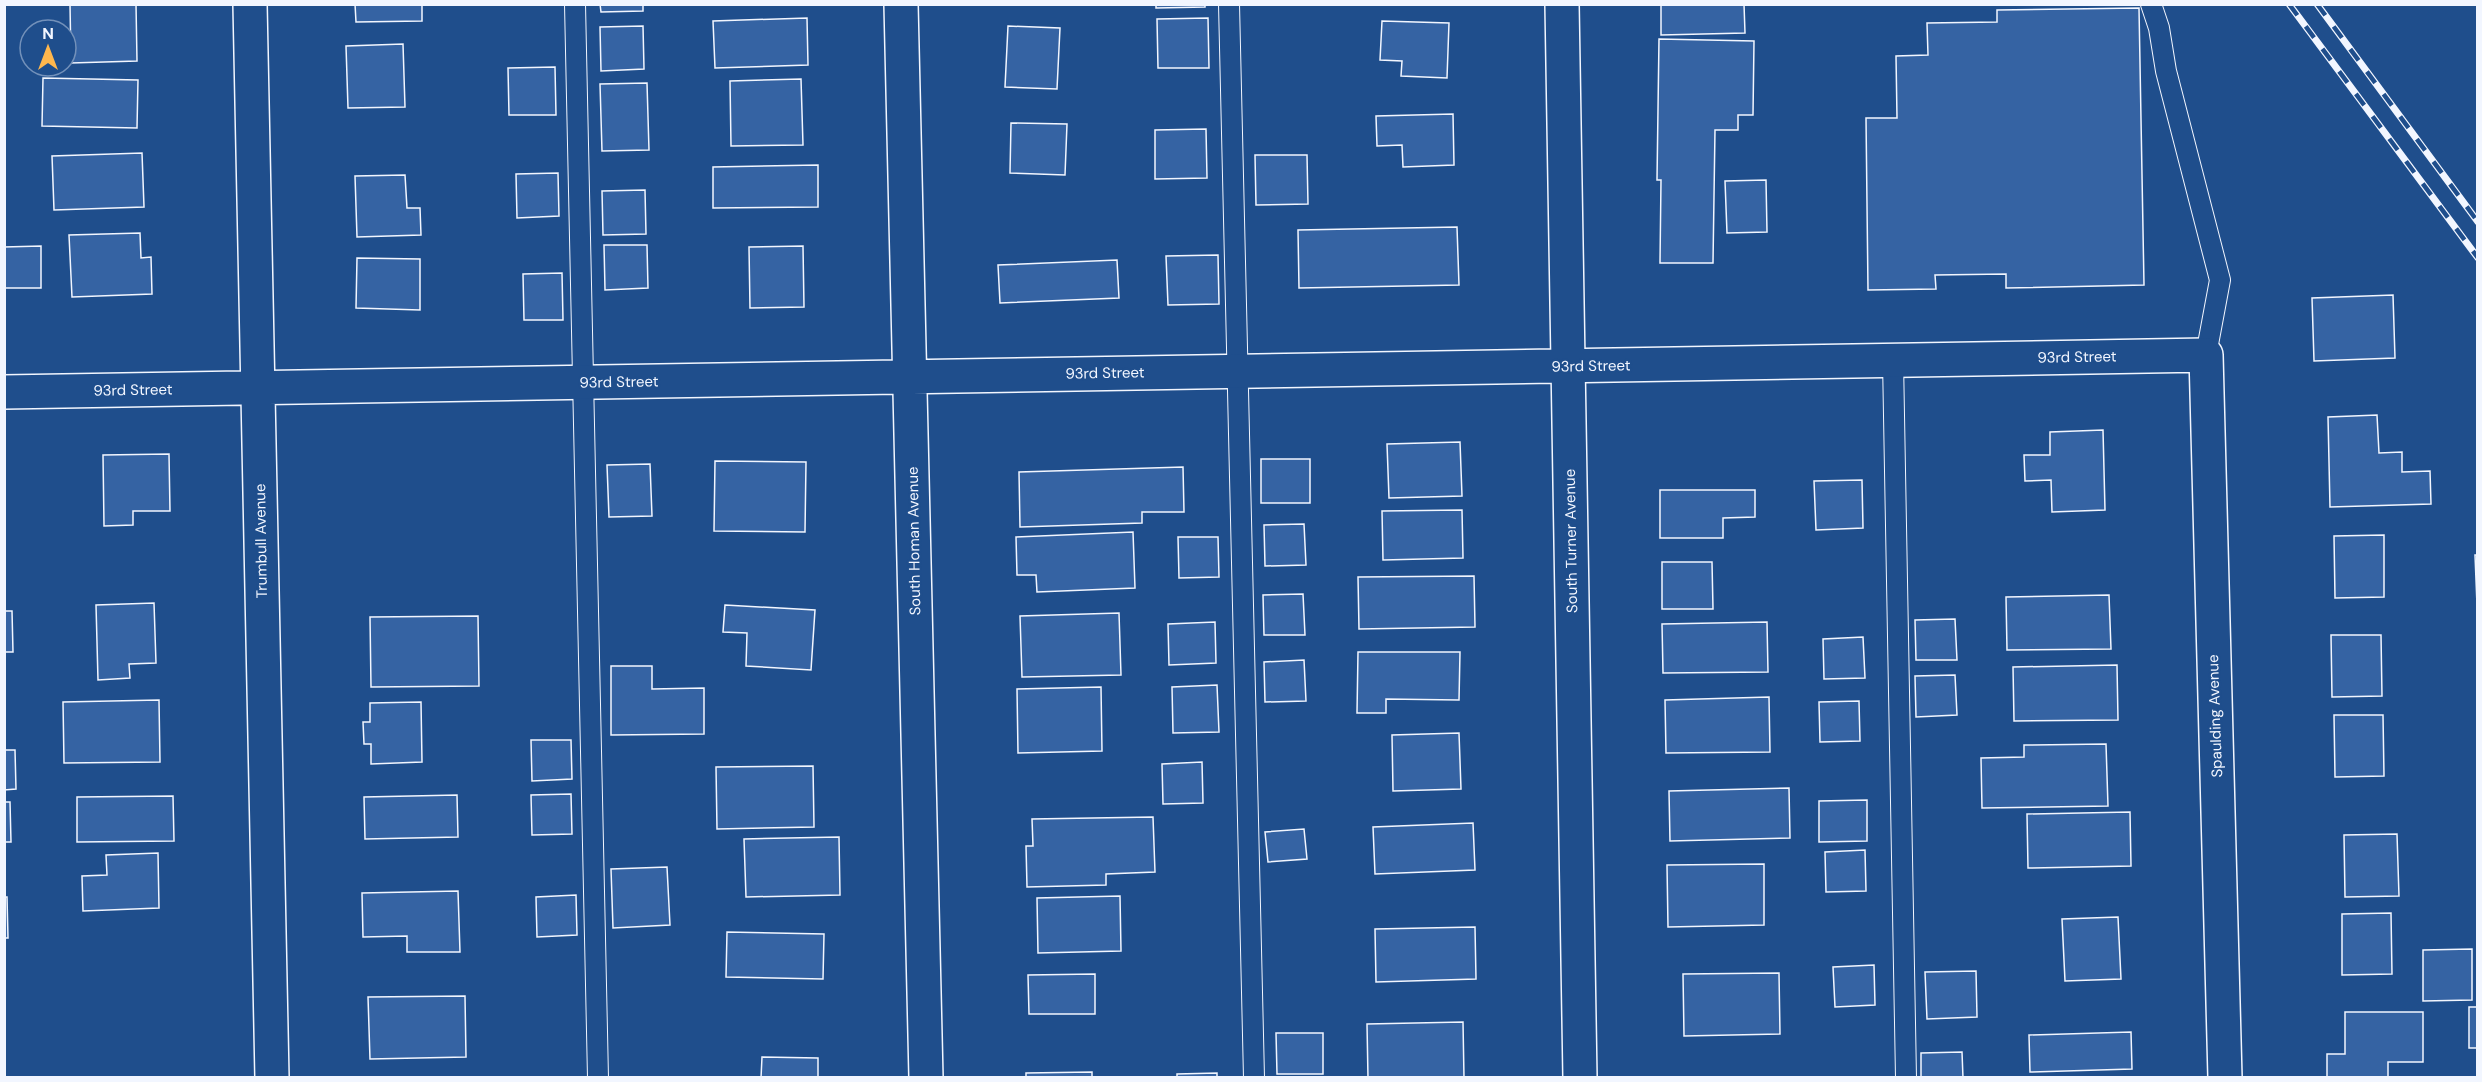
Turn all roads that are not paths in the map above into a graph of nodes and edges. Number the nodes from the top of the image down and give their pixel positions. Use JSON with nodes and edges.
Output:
{"nodes":[{"id":1,"x":250,"y":4,"type":"edge"},
{"id":2,"x":575,"y":4,"type":"edge"},
{"id":3,"x":901,"y":4,"type":"edge"},
{"id":4,"x":1229,"y":4,"type":"edge"},
{"id":5,"x":1562,"y":4,"type":"edge"},
{"id":6,"x":2151,"y":4,"type":"edge"},
{"id":7,"x":2206,"y":355,"type":"junction"},
{"id":8,"x":1893,"y":360,"type":"junction"},
{"id":9,"x":1568,"y":366,"type":"junction"},
{"id":10,"x":1239,"y":371,"type":"junction"},
{"id":11,"x":910,"y":377,"type":"junction"},
{"id":12,"x":583,"y":382,"type":"junction"},
{"id":13,"x":258,"y":388,"type":"junction"},
{"id":14,"x":4,"y":392,"type":"edge"},
{"id":15,"x":272,"y":1077,"type":"edge"},
{"id":16,"x":598,"y":1077,"type":"edge"},
{"id":17,"x":926,"y":1077,"type":"edge"},
{"id":18,"x":1254,"y":1077,"type":"edge"},
{"id":19,"x":1580,"y":1077,"type":"edge"},
{"id":20,"x":1906,"y":1077,"type":"edge"},
{"id":21,"x":2225,"y":1077,"type":"edge"}],
"edges":[{"from":1,"to":13,"type":"street","name":"Trumbull Avenue"},
{"from":2,"to":12,"type":"lane"},
{"from":3,"to":11,"type":"street","name":"South Homan Avenue"},
{"from":4,"to":10,"type":"lane"},
{"from":5,"to":9,"type":"street","name":"South Turner Avenue"},
{"from":6,"to":7,"type":"lane"},
{"from":7,"to":8,"type":"street","name":"93rd Street"},
{"from":7,"to":21,"type":"street","name":"Spaulding Avenue"},
{"from":8,"to":9,"type":"street","name":"93rd Street"},
{"from":8,"to":20,"type":"lane"},
{"from":9,"to":10,"type":"street","name":"93rd Street"},
{"from":9,"to":19,"type":"street","name":"South Turner Avenue"},
{"from":10,"to":11,"type":"street","name":"93rd Street"},
{"from":10,"to":18,"type":"lane"},
{"from":11,"to":12,"type":"street","name":"93rd Street"},
{"from":11,"to":17,"type":"street","name":"South Homan Avenue"},
{"from":12,"to":13,"type":"street","name":"93rd Street"},
{"from":12,"to":16,"type":"lane"},
{"from":13,"to":14,"type":"street","name":"93rd Street"},
{"from":13,"to":15,"type":"street","name":"Trumbull Avenue"}]}
